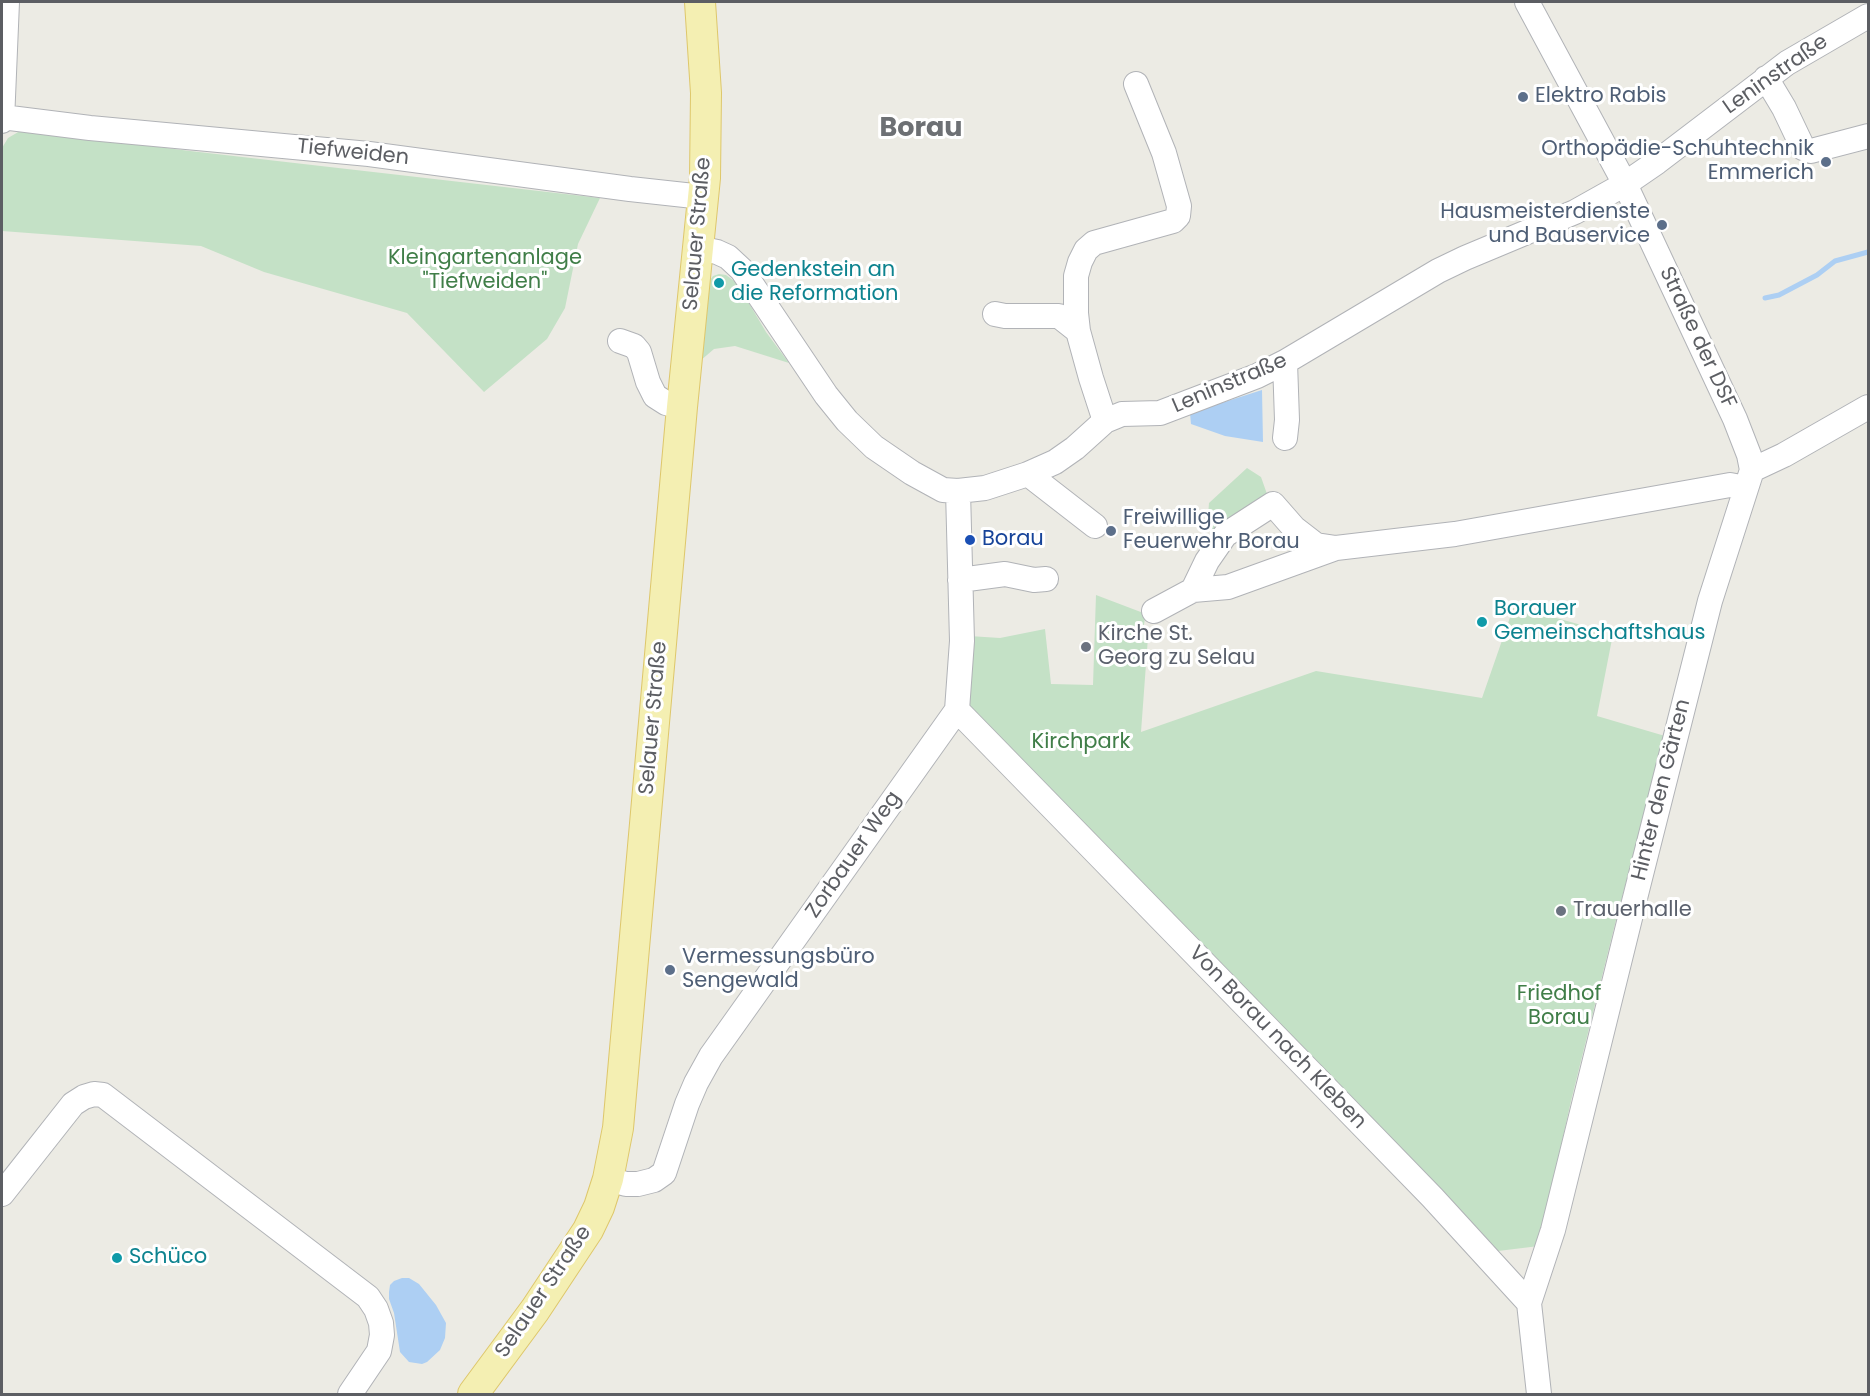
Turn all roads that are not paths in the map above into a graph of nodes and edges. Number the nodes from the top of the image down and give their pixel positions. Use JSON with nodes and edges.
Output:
{"nodes":[{"id":1,"x":7,"y":2,"type":"edge"},
{"id":2,"x":700,"y":2,"type":"edge"},
{"id":3,"x":1527,"y":2,"type":"edge"},
{"id":4,"x":1869,"y":15,"type":"edge"},
{"id":5,"x":1766,"y":78,"type":"junction"},
{"id":6,"x":1136,"y":84,"type":"dead end"},
{"id":7,"x":2,"y":119,"type":"edge"},
{"id":8,"x":1869,"y":136,"type":"edge"},
{"id":9,"x":1625,"y":184,"type":"junction"},
{"id":10,"x":703,"y":197,"type":"junction"},
{"id":11,"x":698,"y":248,"type":"junction"},
{"id":12,"x":994,"y":315,"type":"dead end"},
{"id":13,"x":1078,"y":331,"type":"junction"},
{"id":14,"x":620,"y":341,"type":"dead end"},
{"id":15,"x":1285,"y":362,"type":"junction"},
{"id":16,"x":682,"y":406,"type":"junction"},
{"id":17,"x":1869,"y":407,"type":"edge"},
{"id":18,"x":1105,"y":421,"type":"junction"},
{"id":19,"x":1285,"y":438,"type":"dead end"},
{"id":20,"x":1028,"y":474,"type":"junction"},
{"id":21,"x":1749,"y":479,"type":"junction"},
{"id":22,"x":958,"y":491,"type":"junction"},
{"id":23,"x":1095,"y":526,"type":"dead end"},
{"id":24,"x":1336,"y":548,"type":"junction"},
{"id":25,"x":1046,"y":579,"type":"dead end"},
{"id":26,"x":960,"y":580,"type":"junction"},
{"id":27,"x":1193,"y":590,"type":"junction"},
{"id":28,"x":1154,"y":610,"type":"dead end"},
{"id":29,"x":957,"y":710,"type":"junction"},
{"id":30,"x":608,"y":1179,"type":"junction"},
{"id":31,"x":2,"y":1194,"type":"edge"},
{"id":32,"x":1529,"y":1303,"type":"junction"},
{"id":33,"x":350,"y":1395,"type":"edge"},
{"id":34,"x":473,"y":1395,"type":"edge"},
{"id":35,"x":1539,"y":1395,"type":"edge"}],
"edges":[{"from":1,"to":7,"type":"street","name":"Tiefweiden"},
{"from":2,"to":10,"type":"main road","name":"Selauer Straße"},
{"from":3,"to":9,"type":"street","name":"Straße der DSF"},
{"from":4,"to":5,"type":"street","name":"Leninstraße"},
{"from":5,"to":8,"type":"street"},
{"from":5,"to":9,"type":"street","name":"Leninstraße"},
{"from":6,"to":13,"type":"street"},
{"from":7,"to":10,"type":"street","name":"Tiefweiden"},
{"from":9,"to":15,"type":"street","name":"Leninstraße"},
{"from":9,"to":21,"type":"street","name":"Straße der DSF"},
{"from":10,"to":11,"type":"main road","name":"Selauer Straße"},
{"from":11,"to":16,"type":"main road","name":"Selauer Straße"},
{"from":11,"to":22,"type":"street","name":"Leninstraße"},
{"from":12,"to":13,"type":"street"},
{"from":13,"to":18,"type":"street"},
{"from":14,"to":16,"type":"street"},
{"from":15,"to":18,"type":"street","name":"Leninstraße"},
{"from":15,"to":19,"type":"street"},
{"from":16,"to":30,"type":"main road","name":"Selauer Straße"},
{"from":17,"to":21,"type":"street"},
{"from":18,"to":20,"type":"street","name":"Leninstraße"},
{"from":20,"to":22,"type":"street","name":"Leninstraße"},
{"from":20,"to":23,"type":"street"},
{"from":21,"to":24,"type":"street"},
{"from":21,"to":32,"type":"street","name":"Hinter den Gärten"},
{"from":22,"to":26,"type":"street"},
{"from":24,"to":27,"type":"street"},
{"from":24,"to":27,"type":"street"},
{"from":25,"to":26,"type":"street"},
{"from":26,"to":29,"type":"street"},
{"from":27,"to":28,"type":"street"},
{"from":29,"to":30,"type":"street","name":"Zorbauer Weg"},
{"from":29,"to":32,"type":"street","name":"Von Borau nach Kleben"},
{"from":30,"to":34,"type":"main road","name":"Selauer Straße"},
{"from":31,"to":33,"type":"street"},
{"from":32,"to":35,"type":"street"}]}
